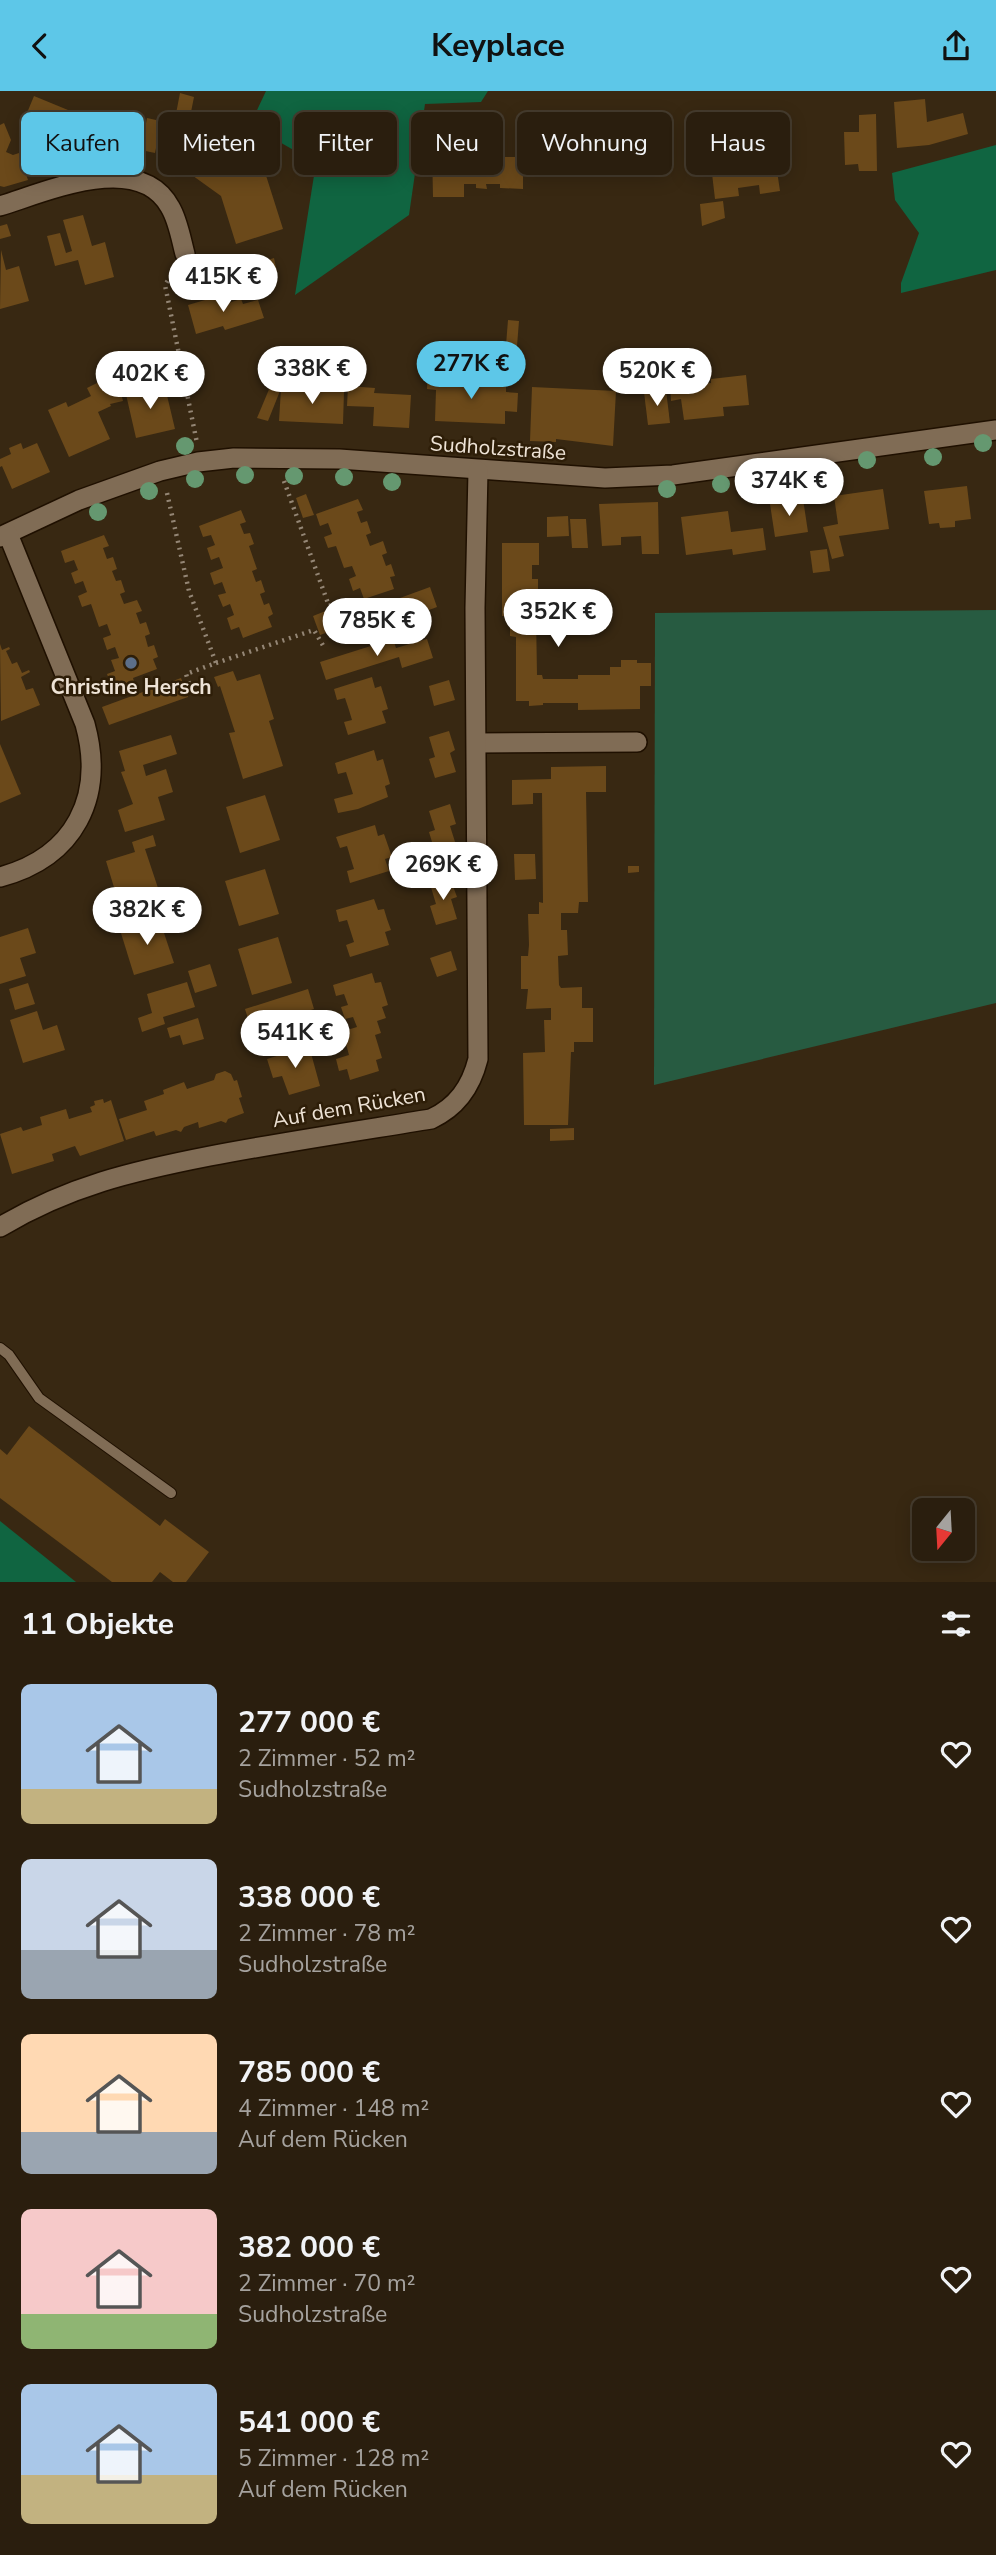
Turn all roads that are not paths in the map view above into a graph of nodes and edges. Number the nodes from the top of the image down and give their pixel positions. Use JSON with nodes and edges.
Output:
{"nodes":[{"id":1,"x":0,"y":206,"type":"edge"},
{"id":2,"x":185,"y":254,"type":"road end"},
{"id":3,"x":996,"y":429,"type":"edge"},
{"id":4,"x":478,"y":471,"type":"junction"},
{"id":5,"x":4,"y":535,"type":"edge"},
{"id":6,"x":637,"y":742,"type":"dead end"},
{"id":7,"x":477,"y":743,"type":"junction"},
{"id":8,"x":0,"y":877,"type":"edge"},
{"id":9,"x":0,"y":1227,"type":"edge"},
{"id":10,"x":0,"y":1348,"type":"edge"},
{"id":11,"x":171,"y":1493,"type":"dead end"}],
"edges":[{"from":1,"to":2,"type":"street"},
{"from":3,"to":4,"type":"street","name":"Sudholzstraße"},
{"from":4,"to":5,"type":"street","name":"Sudholzstraße"},
{"from":4,"to":7,"type":"street","name":"Auf dem Rücken"},
{"from":5,"to":8,"type":"street","name":"Sudholzstraße"},
{"from":6,"to":7,"type":"street"},
{"from":7,"to":9,"type":"street","name":"Auf dem Rücken"},
{"from":10,"to":11,"type":"lane"}]}
